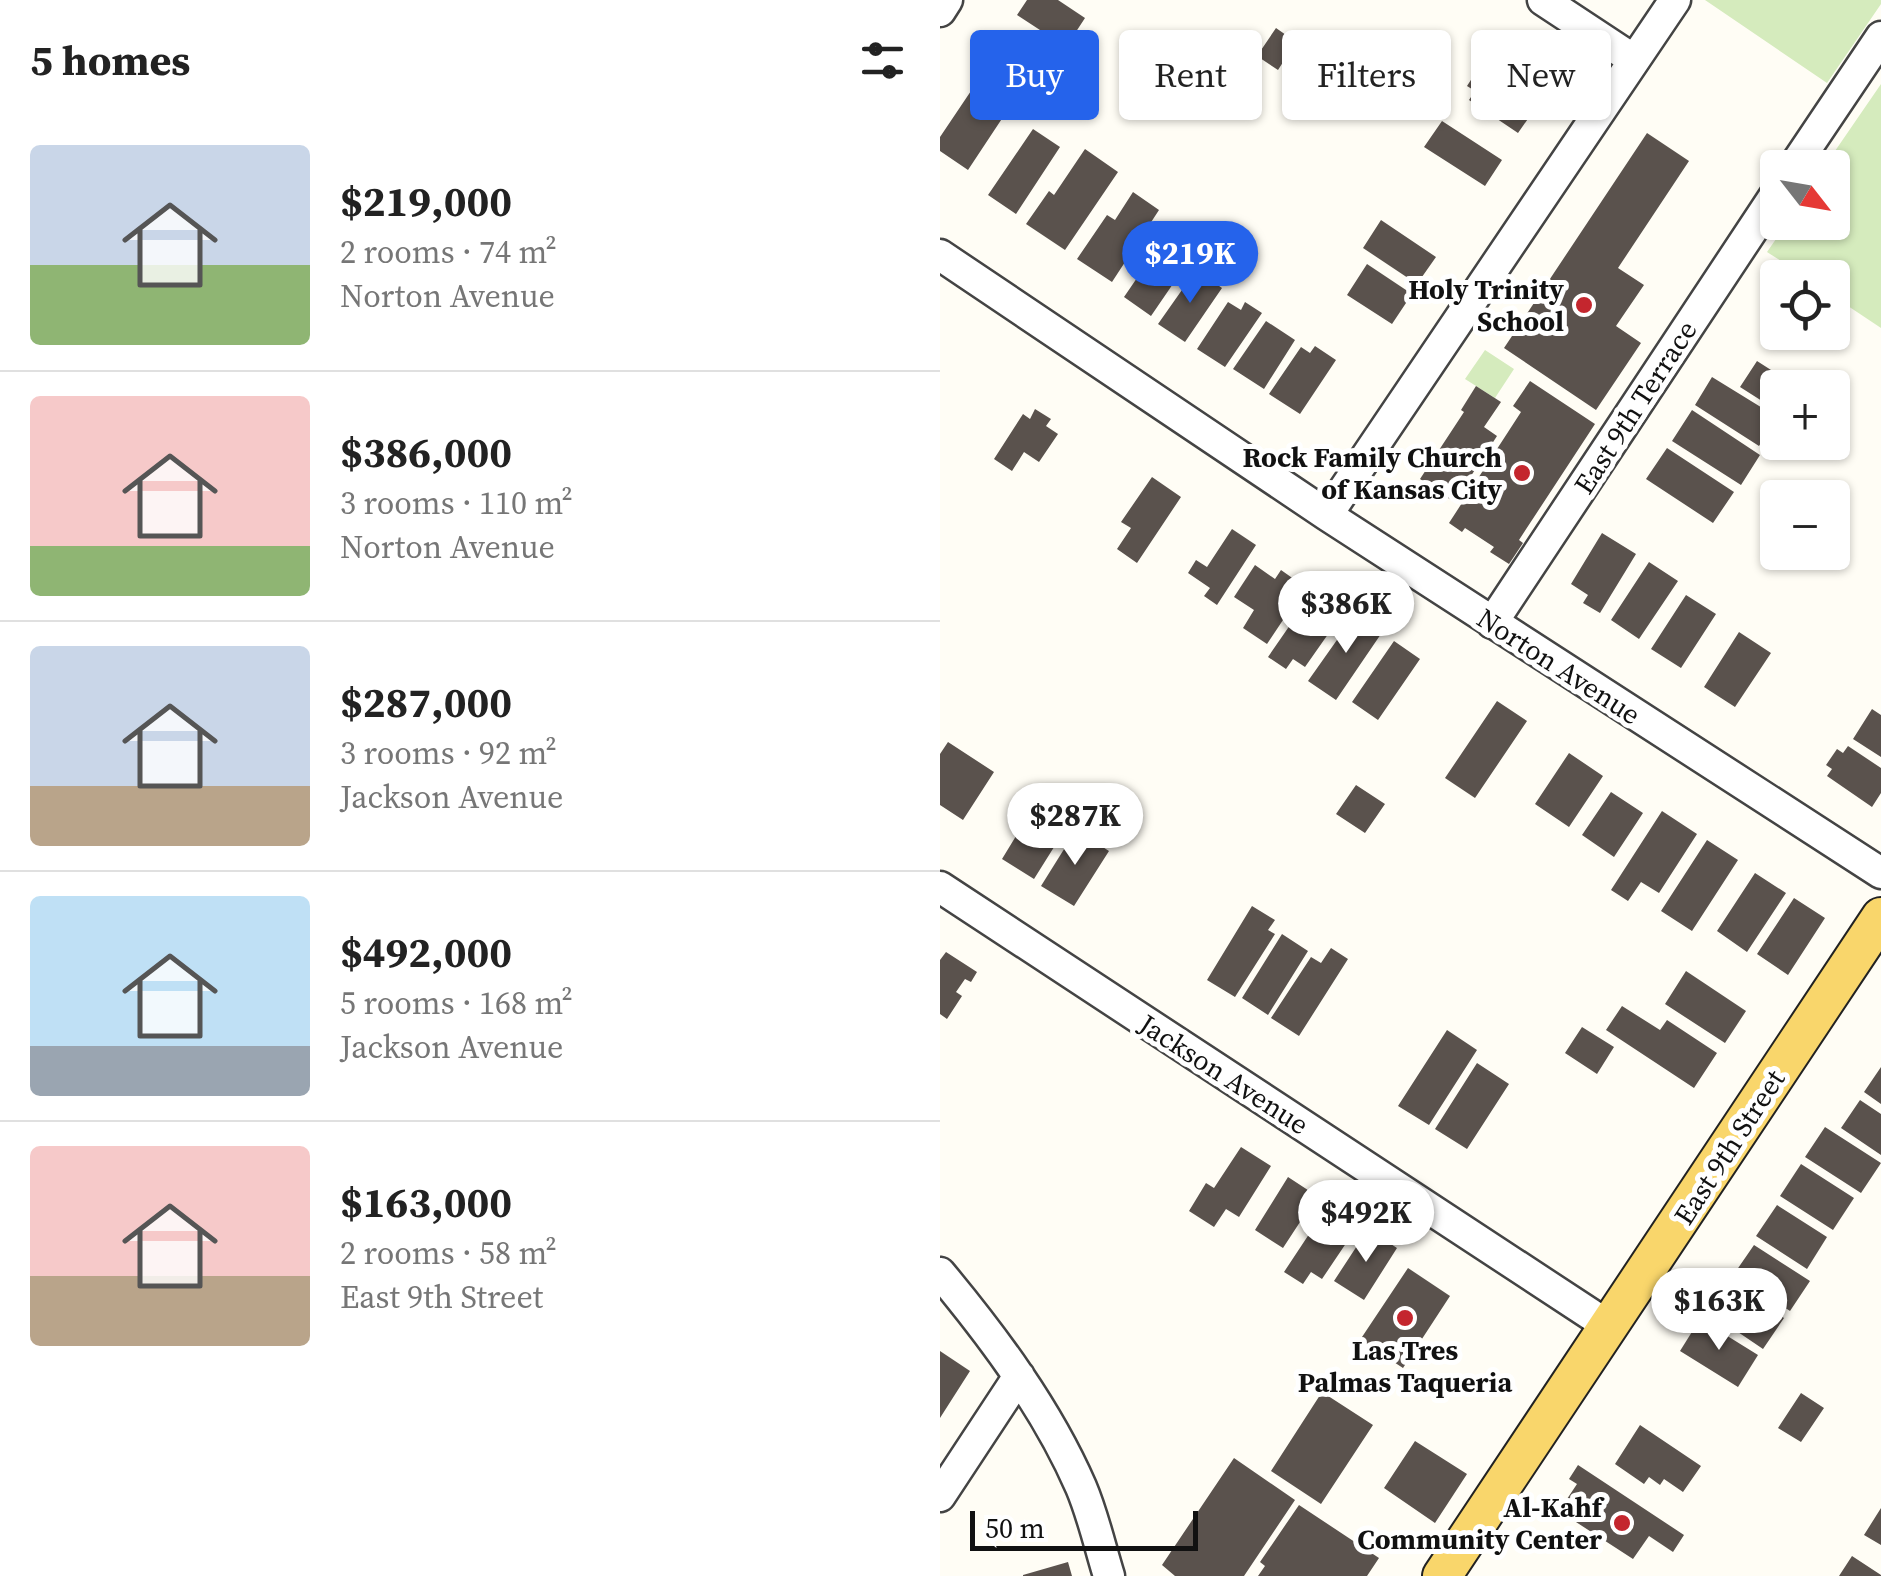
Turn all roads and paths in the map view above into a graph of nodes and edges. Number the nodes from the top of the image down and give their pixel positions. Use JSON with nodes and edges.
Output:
{"nodes":[{"id":1,"x":948,"y":0,"type":"edge"},
{"id":2,"x":1543,"y":0,"type":"edge"},
{"id":3,"x":1675,"y":0,"type":"edge"},
{"id":4,"x":940,"y":11,"type":"edge"},
{"id":5,"x":1881,"y":37,"type":"edge"},
{"id":6,"x":1634,"y":60,"type":"junction"},
{"id":7,"x":1805,"y":150,"type":"edge"},
{"id":8,"x":1760,"y":218,"type":"edge"},
{"id":9,"x":940,"y":255,"type":"edge"},
{"id":10,"x":1327,"y":515,"type":"junction"},
{"id":11,"x":1492,"y":623,"type":"junction"},
{"id":12,"x":1881,"y":873,"type":"edge"},
{"id":13,"x":940,"y":887,"type":"edge"},
{"id":14,"x":1881,"y":916,"type":"edge"},
{"id":15,"x":940,"y":1273,"type":"edge"},
{"id":16,"x":1610,"y":1327,"type":"junction"},
{"id":17,"x":1019,"y":1376,"type":"junction"},
{"id":18,"x":940,"y":1496,"type":"edge"},
{"id":19,"x":1110,"y":1576,"type":"edge"},
{"id":20,"x":1442,"y":1576,"type":"edge"}],
"edges":[{"from":1,"to":4,"type":"street"},
{"from":2,"to":6,"type":"street"},
{"from":3,"to":6,"type":"street"},
{"from":5,"to":7,"type":"street"},
{"from":6,"to":10,"type":"street"},
{"from":8,"to":11,"type":"street","name":"East 9th Terrace"},
{"from":9,"to":10,"type":"street","name":"Norton Avenue"},
{"from":10,"to":11,"type":"street","name":"Norton Avenue"},
{"from":11,"to":12,"type":"street","name":"Norton Avenue"},
{"from":13,"to":16,"type":"street","name":"Jackson Avenue"},
{"from":14,"to":16,"type":"main road","name":"East 9th Street"},
{"from":15,"to":17,"type":"street"},
{"from":16,"to":20,"type":"main road","name":"East 9th Street"},
{"from":17,"to":18,"type":"street"},
{"from":17,"to":19,"type":"street"}]}
